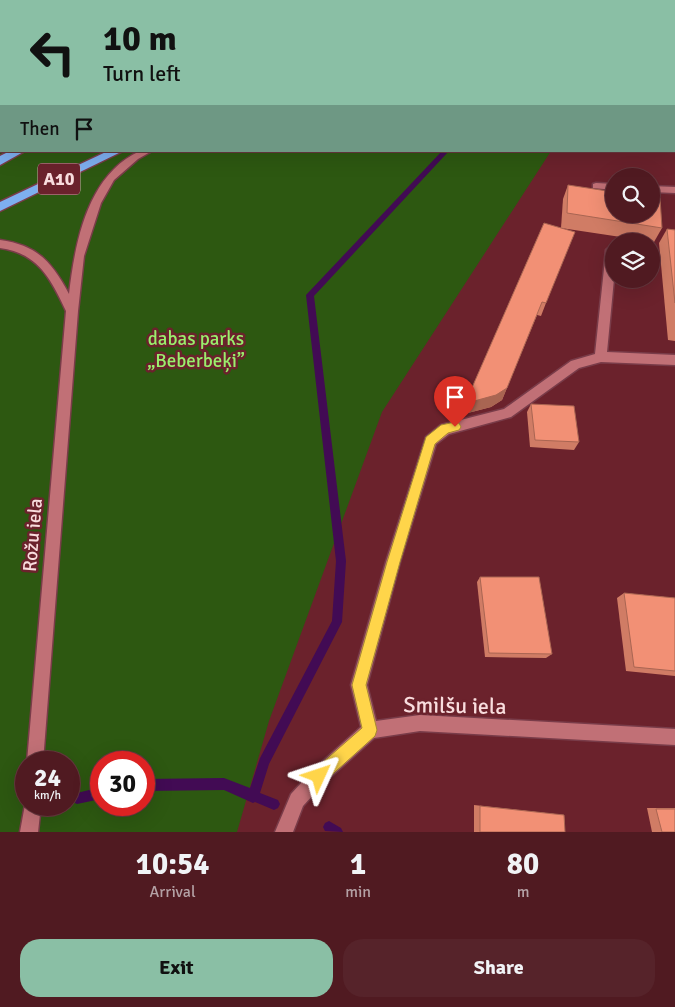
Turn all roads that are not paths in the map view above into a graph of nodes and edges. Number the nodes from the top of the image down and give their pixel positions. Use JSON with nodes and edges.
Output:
{"nodes":[{"id":1,"x":18,"y":152,"type":"edge"},
{"id":2,"x":116,"y":152,"type":"edge"},
{"id":3,"x":146,"y":152,"type":"edge"},
{"id":4,"x":0,"y":161,"type":"edge"},
{"id":5,"x":596,"y":186,"type":"dead end"},
{"id":6,"x":605,"y":186,"type":"edge"},
{"id":7,"x":660,"y":189,"type":"edge"},
{"id":8,"x":675,"y":190,"type":"edge"},
{"id":9,"x":0,"y":207,"type":"edge"},
{"id":10,"x":0,"y":244,"type":"edge"},
{"id":11,"x":607,"y":288,"type":"edge"},
{"id":12,"x":72,"y":311,"type":"junction"},
{"id":13,"x":601,"y":357,"type":"junction"},
{"id":14,"x":675,"y":360,"type":"edge"},
{"id":15,"x":370,"y":730,"type":"junction"},
{"id":16,"x":675,"y":737,"type":"edge"},
{"id":17,"x":36,"y":751,"type":"edge"},
{"id":18,"x":31,"y":816,"type":"edge"},
{"id":19,"x":29,"y":832,"type":"edge"},
{"id":20,"x":284,"y":832,"type":"edge"}],
"edges":[{"from":1,"to":4,"type":"highway","number":"A10"},
{"from":2,"to":9,"type":"highway","number":"A10"},
{"from":3,"to":12,"type":"street","name":"Rožu iela"},
{"from":5,"to":6,"type":"street"},
{"from":7,"to":8,"type":"street"},
{"from":10,"to":12,"type":"street"},
{"from":11,"to":13,"type":"street"},
{"from":12,"to":17,"type":"street","name":"Rožu iela"},
{"from":13,"to":14,"type":"street"},
{"from":13,"to":15,"type":"street"},
{"from":15,"to":16,"type":"street","name":"Smilšu iela"},
{"from":15,"to":20,"type":"street"},
{"from":18,"to":19,"type":"street"}]}
